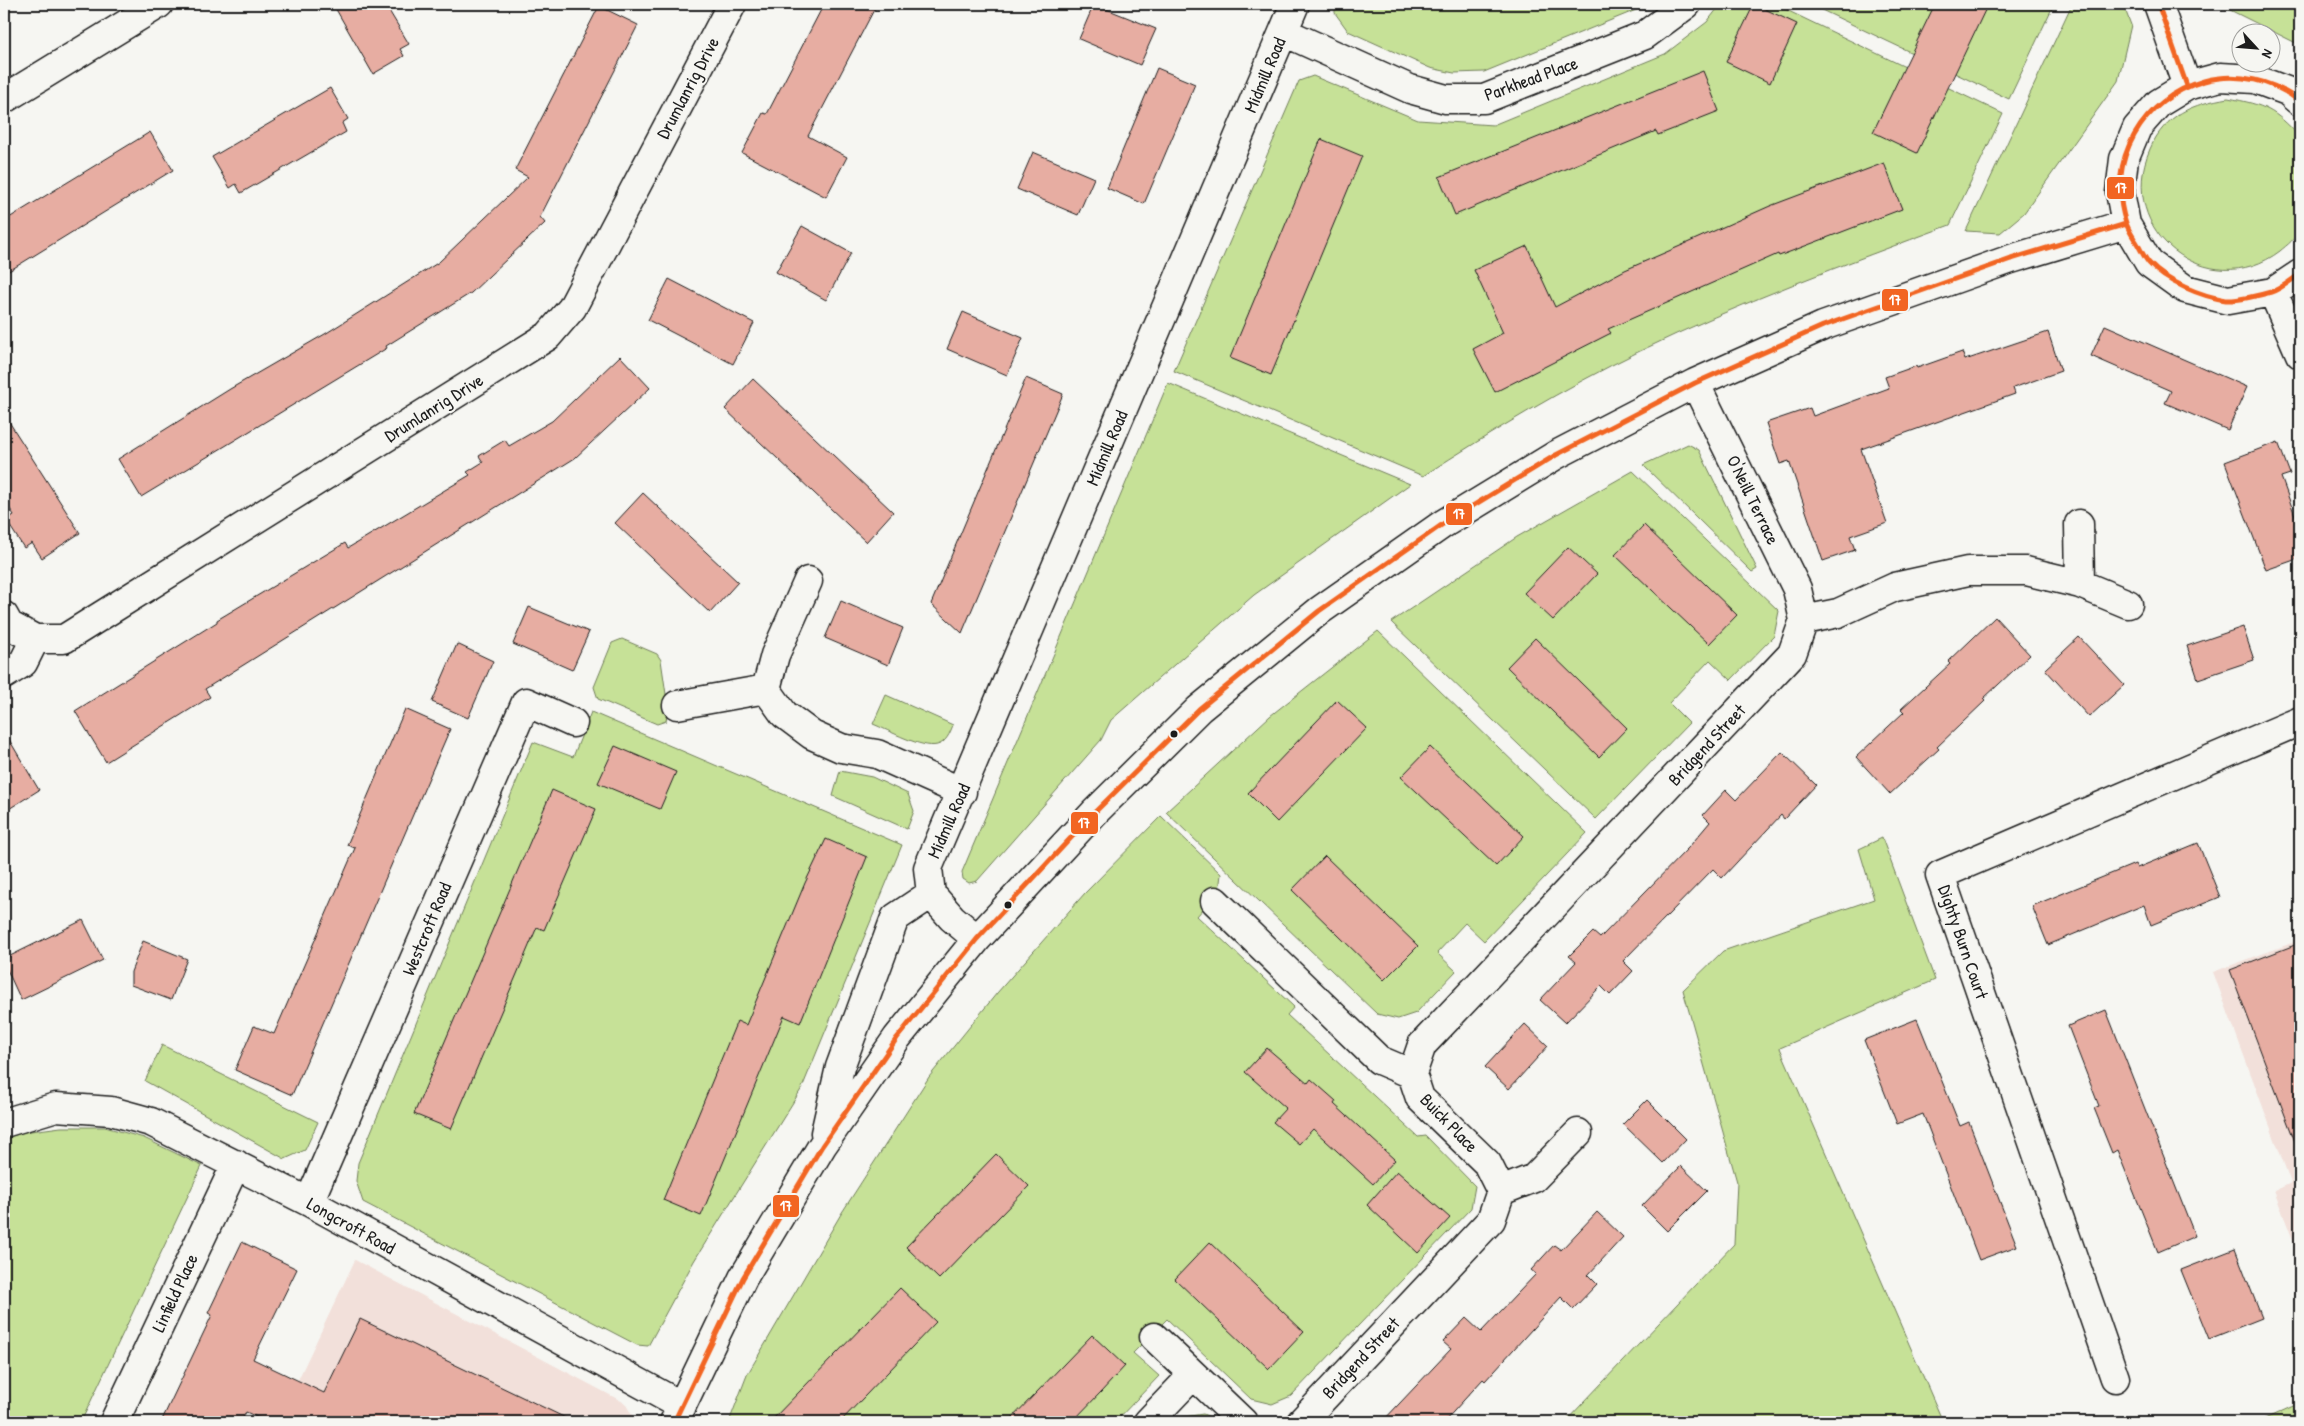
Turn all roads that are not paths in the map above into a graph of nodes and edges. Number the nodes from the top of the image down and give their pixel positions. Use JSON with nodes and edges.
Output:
{"nodes":[{"id":1,"x":159,"y":4,"type":"edge"},
{"id":2,"x":732,"y":4,"type":"edge"},
{"id":3,"x":1295,"y":4,"type":"edge"},
{"id":4,"x":1687,"y":4,"type":"edge"},
{"id":5,"x":2158,"y":4,"type":"edge"},
{"id":6,"x":1284,"y":32,"type":"junction"},
{"id":7,"x":2187,"y":86,"type":"junction"},
{"id":8,"x":4,"y":99,"type":"edge"},
{"id":9,"x":2300,"y":102,"type":"edge"},
{"id":10,"x":2126,"y":224,"type":"junction"},
{"id":11,"x":2300,"y":274,"type":"edge"},
{"id":12,"x":2273,"y":292,"type":"junction"},
{"id":13,"x":2300,"y":354,"type":"edge"},
{"id":14,"x":1695,"y":383,"type":"junction"},
{"id":15,"x":2079,"y":524,"type":"dead end"},
{"id":16,"x":808,"y":581,"type":"dead end"},
{"id":17,"x":2080,"y":584,"type":"junction"},
{"id":18,"x":2128,"y":604,"type":"dead end"},
{"id":19,"x":4,"y":616,"type":"edge"},
{"id":20,"x":1804,"y":620,"type":"junction"},
{"id":21,"x":35,"y":639,"type":"junction"},
{"id":22,"x":4,"y":675,"type":"edge"},
{"id":23,"x":766,"y":689,"type":"junction"},
{"id":24,"x":677,"y":705,"type":"dead end"},
{"id":25,"x":2300,"y":721,"type":"edge"},
{"id":26,"x":573,"y":722,"type":"dead end"},
{"id":27,"x":962,"y":792,"type":"junction"},
{"id":28,"x":931,"y":894,"type":"junction"},
{"id":29,"x":1215,"y":901,"type":"dead end"},
{"id":30,"x":977,"y":939,"type":"junction"},
{"id":31,"x":1412,"y":1074,"type":"junction"},
{"id":32,"x":4,"y":1123,"type":"edge"},
{"id":33,"x":1578,"y":1132,"type":"dead end"},
{"id":34,"x":822,"y":1146,"type":"junction"},
{"id":35,"x":236,"y":1164,"type":"junction"},
{"id":36,"x":1501,"y":1191,"type":"junction"},
{"id":37,"x":309,"y":1202,"type":"junction"},
{"id":38,"x":1154,"y":1337,"type":"dead end"},
{"id":39,"x":1193,"y":1375,"type":"junction"},
{"id":40,"x":2115,"y":1378,"type":"dead end"},
{"id":41,"x":678,"y":1414,"type":"edge"},
{"id":42,"x":114,"y":1422,"type":"edge"},
{"id":43,"x":1148,"y":1422,"type":"edge"},
{"id":44,"x":1243,"y":1422,"type":"edge"},
{"id":45,"x":1301,"y":1422,"type":"edge"}],
"edges":[{"from":1,"to":8,"type":"street"},
{"from":2,"to":21,"type":"street","name":"Drumlanrig Drive"},
{"from":3,"to":6,"type":"street","name":"Midmill Road"},
{"from":4,"to":6,"type":"street","name":"Parkhead Place"},
{"from":5,"to":7,"type":"street"},
{"from":6,"to":27,"type":"street","name":"Midmill Road"},
{"from":7,"to":9,"type":"street"},
{"from":7,"to":10,"type":"street"},
{"from":10,"to":12,"type":"street"},
{"from":10,"to":14,"type":"street"},
{"from":11,"to":12,"type":"street"},
{"from":12,"to":13,"type":"street"},
{"from":14,"to":20,"type":"street","name":"O'Neill Terrace"},
{"from":14,"to":30,"type":"street"},
{"from":15,"to":17,"type":"street"},
{"from":16,"to":23,"type":"street"},
{"from":17,"to":18,"type":"street"},
{"from":17,"to":20,"type":"street"},
{"from":19,"to":21,"type":"street"},
{"from":20,"to":31,"type":"street","name":"Bridgend Street"},
{"from":21,"to":22,"type":"street"},
{"from":23,"to":24,"type":"street"},
{"from":23,"to":27,"type":"street"},
{"from":25,"to":40,"type":"street","name":"Dighty Burn Court"},
{"from":26,"to":37,"type":"street","name":"Westcroft Road"},
{"from":27,"to":28,"type":"street","name":"Midmill Road"},
{"from":28,"to":30,"type":"street"},
{"from":28,"to":34,"type":"street"},
{"from":29,"to":31,"type":"street","name":"Buick Place"},
{"from":30,"to":34,"type":"street"},
{"from":31,"to":36,"type":"street","name":"Buick Place"},
{"from":32,"to":35,"type":"street","name":"Longcroft Road"},
{"from":33,"to":36,"type":"street"},
{"from":34,"to":41,"type":"street"},
{"from":35,"to":37,"type":"street","name":"Longcroft Road"},
{"from":35,"to":42,"type":"street","name":"Linfield Place"},
{"from":36,"to":45,"type":"street","name":"Bridgend Street"},
{"from":37,"to":41,"type":"street","name":"Longcroft Road"},
{"from":38,"to":39,"type":"street"},
{"from":39,"to":43,"type":"street"},
{"from":39,"to":44,"type":"street"}]}
